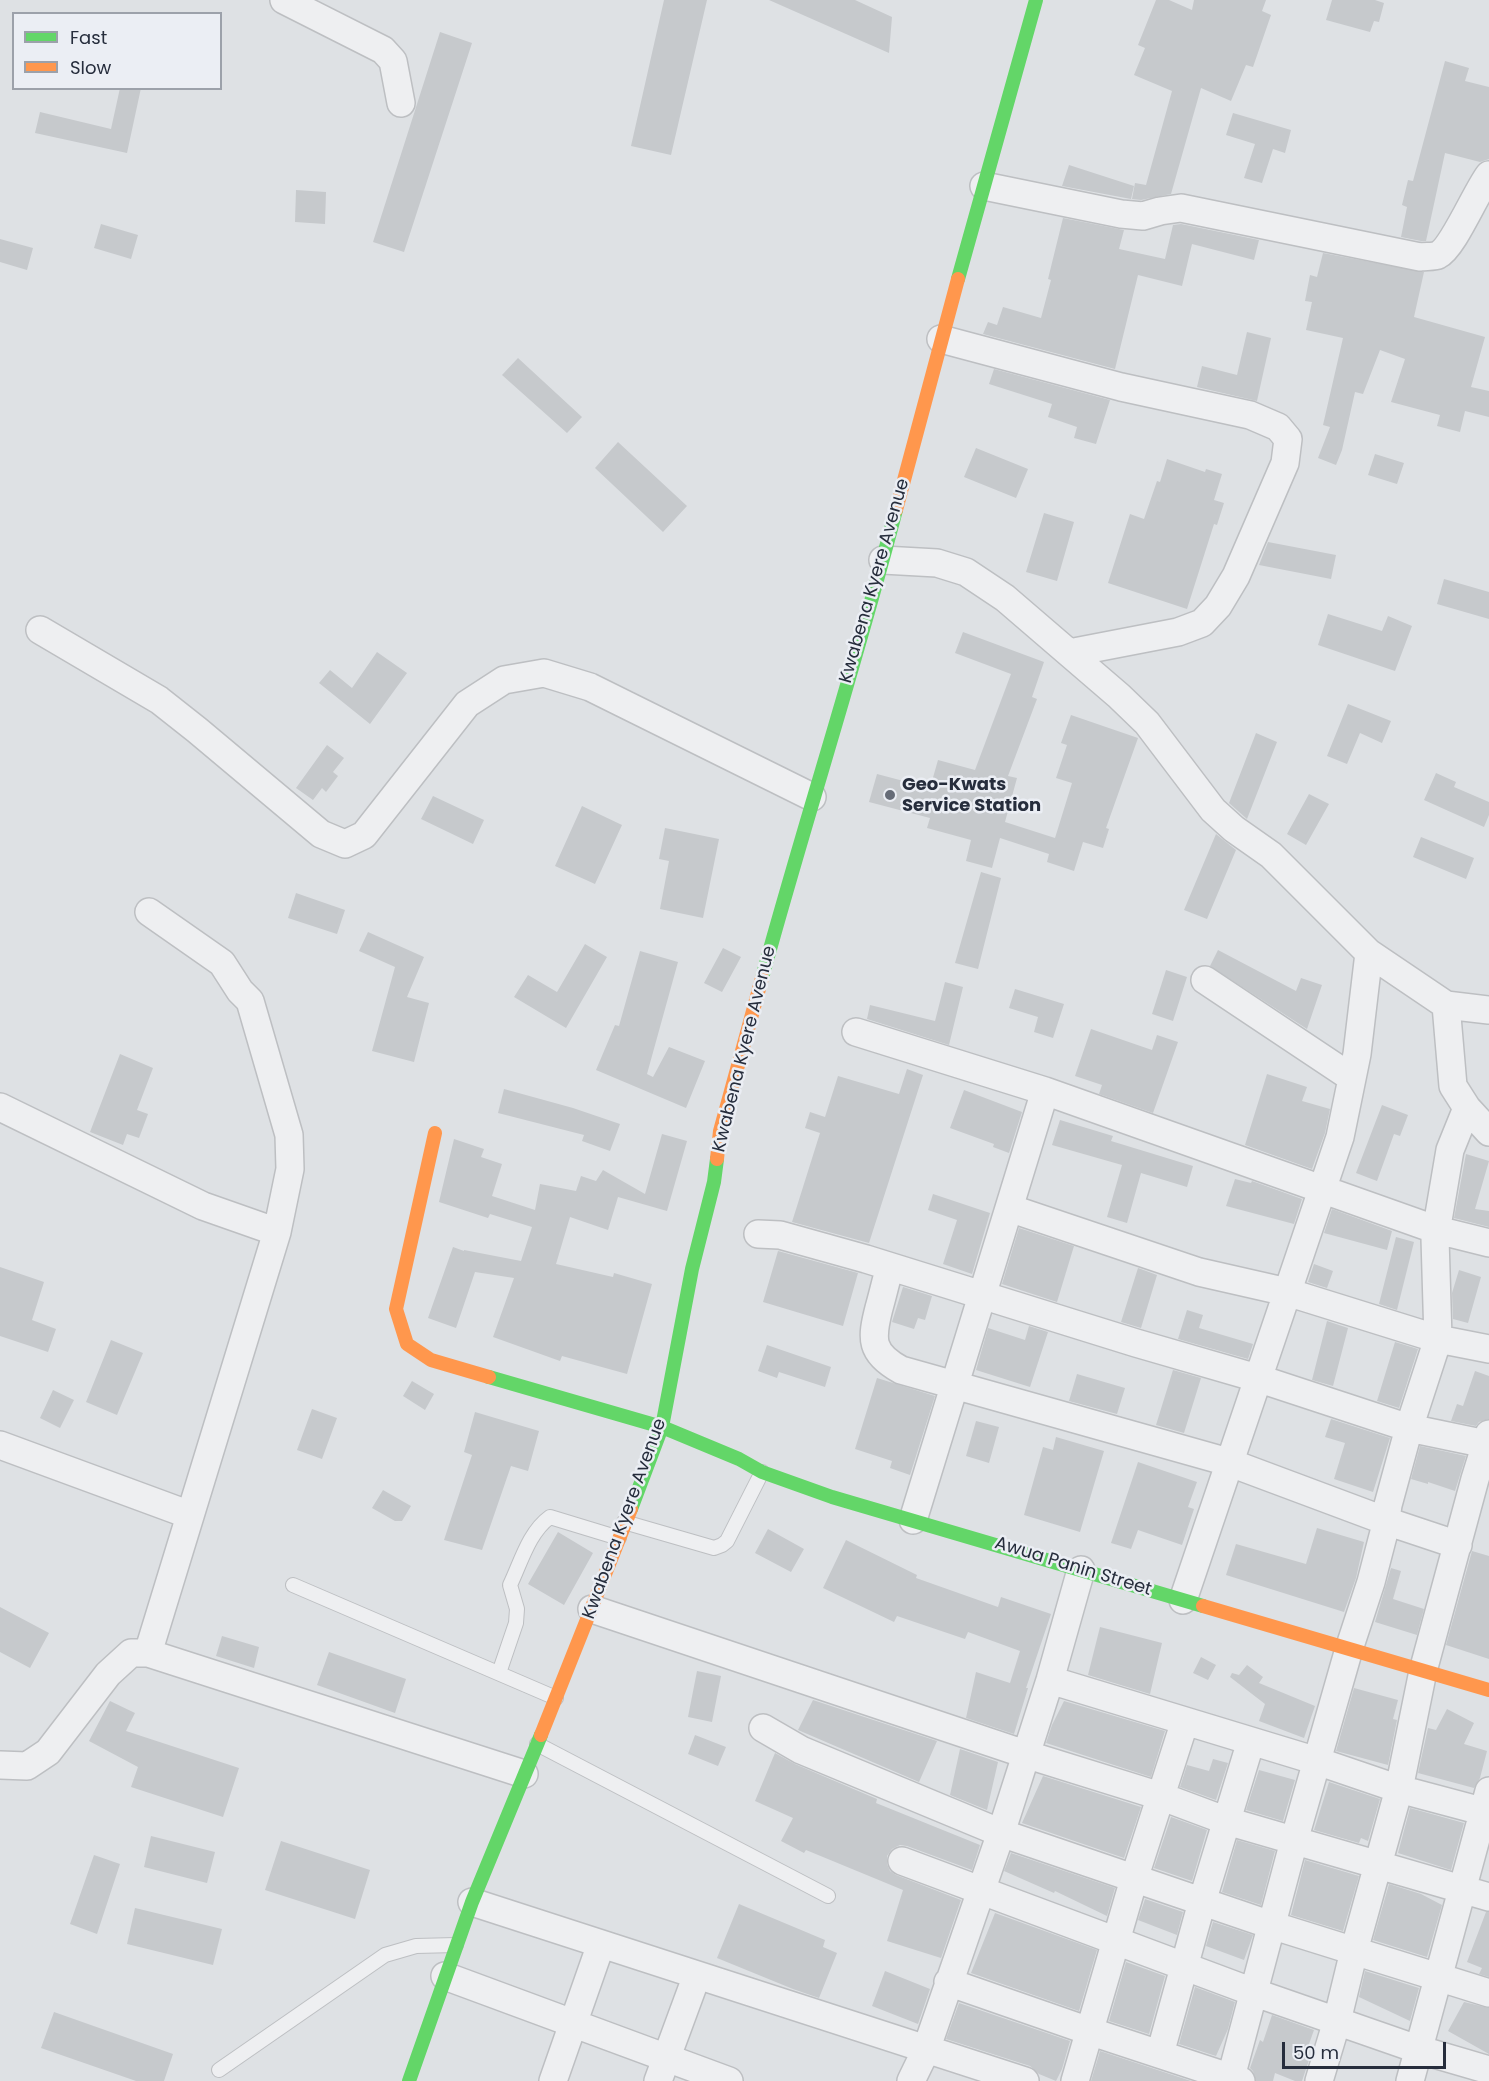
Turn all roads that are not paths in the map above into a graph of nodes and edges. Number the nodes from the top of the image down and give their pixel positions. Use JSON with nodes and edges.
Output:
{"nodes":[{"id":1,"x":284,"y":0,"type":"edge"},
{"id":2,"x":1036,"y":0,"type":"edge"},
{"id":3,"x":401,"y":103,"type":"dead end"},
{"id":4,"x":1489,"y":175,"type":"edge"},
{"id":5,"x":984,"y":186,"type":"junction"},
{"id":6,"x":941,"y":339,"type":"junction"},
{"id":7,"x":883,"y":560,"type":"junction"},
{"id":8,"x":40,"y":630,"type":"dead end"},
{"id":9,"x":1069,"y":653,"type":"junction"},
{"id":10,"x":812,"y":797,"type":"junction"},
{"id":11,"x":149,"y":912,"type":"dead end"},
{"id":12,"x":1369,"y":953,"type":"junction"},
{"id":13,"x":1205,"y":980,"type":"dead end"},
{"id":14,"x":1446,"y":1005,"type":"junction"},
{"id":15,"x":1489,"y":1010,"type":"edge"},
{"id":16,"x":856,"y":1032,"type":"dead end"},
{"id":17,"x":1352,"y":1078,"type":"junction"},
{"id":18,"x":1045,"y":1091,"type":"junction"},
{"id":19,"x":0,"y":1107,"type":"edge"},
{"id":20,"x":1467,"y":1108,"type":"junction"},
{"id":21,"x":1489,"y":1132,"type":"edge"},
{"id":22,"x":435,"y":1133,"type":"dead end"},
{"id":23,"x":1321,"y":1188,"type":"junction"},
{"id":24,"x":1009,"y":1208,"type":"junction"},
{"id":25,"x":1437,"y":1230,"type":"junction"},
{"id":26,"x":277,"y":1232,"type":"junction"},
{"id":27,"x":758,"y":1234,"type":"dead end"},
{"id":28,"x":1489,"y":1243,"type":"edge"},
{"id":29,"x":890,"y":1267,"type":"junction"},
{"id":30,"x":1287,"y":1292,"type":"junction"},
{"id":31,"x":981,"y":1295,"type":"junction"},
{"id":32,"x":1438,"y":1339,"type":"junction"},
{"id":33,"x":1489,"y":1349,"type":"edge"},
{"id":34,"x":1257,"y":1378,"type":"junction"},
{"id":35,"x":954,"y":1384,"type":"junction"},
{"id":36,"x":662,"y":1427,"type":"junction"},
{"id":37,"x":1409,"y":1428,"type":"junction"},
{"id":38,"x":1487,"y":1439,"type":"edge"},
{"id":39,"x":0,"y":1444,"type":"edge"},
{"id":40,"x":1228,"y":1462,"type":"junction"},
{"id":41,"x":762,"y":1472,"type":"junction"},
{"id":42,"x":190,"y":1515,"type":"junction"},
{"id":43,"x":913,"y":1520,"type":"junction"},
{"id":44,"x":1386,"y":1521,"type":"junction"},
{"id":45,"x":624,"y":1522,"type":"junction"},
{"id":46,"x":619,"y":1538,"type":"junction"},
{"id":47,"x":1458,"y":1545,"type":"junction"},
{"id":48,"x":1081,"y":1570,"type":"junction"},
{"id":49,"x":293,"y":1585,"type":"dead end"},
{"id":50,"x":1183,"y":1600,"type":"junction"},
{"id":51,"x":592,"y":1609,"type":"junction"},
{"id":52,"x":1348,"y":1649,"type":"junction"},
{"id":53,"x":148,"y":1653,"type":"junction"},
{"id":54,"x":1424,"y":1671,"type":"junction"},
{"id":55,"x":499,"y":1673,"type":"junction"},
{"id":56,"x":1050,"y":1680,"type":"junction"},
{"id":57,"x":1489,"y":1690,"type":"edge"},
{"id":58,"x":556,"y":1698,"type":"junction"},
{"id":59,"x":1185,"y":1721,"type":"junction"},
{"id":60,"x":763,"y":1728,"type":"dead end"},
{"id":61,"x":1251,"y":1741,"type":"junction"},
{"id":62,"x":537,"y":1743,"type":"junction"},
{"id":63,"x":1025,"y":1754,"type":"junction"},
{"id":64,"x":1317,"y":1761,"type":"junction"},
{"id":65,"x":0,"y":1765,"type":"edge"},
{"id":66,"x":524,"y":1774,"type":"junction"},
{"id":67,"x":1399,"y":1789,"type":"junction"},
{"id":68,"x":1160,"y":1796,"type":"junction"},
{"id":69,"x":1487,"y":1805,"type":"edge"},
{"id":70,"x":1227,"y":1821,"type":"junction"},
{"id":71,"x":1001,"y":1833,"type":"junction"},
{"id":72,"x":1294,"y":1841,"type":"junction"},
{"id":73,"x":902,"y":1861,"type":"dead end"},
{"id":74,"x":1378,"y":1865,"type":"junction"},
{"id":75,"x":1134,"y":1879,"type":"junction"},
{"id":76,"x":1461,"y":1888,"type":"junction"},
{"id":77,"x":981,"y":1889,"type":"junction"},
{"id":78,"x":828,"y":1896,"type":"dead end"},
{"id":79,"x":1489,"y":1897,"type":"edge"},
{"id":80,"x":472,"y":1902,"type":"junction"},
{"id":81,"x":1202,"y":1902,"type":"junction"},
{"id":82,"x":1271,"y":1925,"type":"junction"},
{"id":83,"x":1117,"y":1940,"type":"junction"},
{"id":84,"x":602,"y":1944,"type":"junction"},
{"id":85,"x":456,"y":1945,"type":"junction"},
{"id":86,"x":1354,"y":1951,"type":"junction"},
{"id":87,"x":1183,"y":1965,"type":"junction"},
{"id":88,"x":697,"y":1975,"type":"junction"},
{"id":89,"x":445,"y":1976,"type":"junction"},
{"id":90,"x":1438,"y":1977,"type":"junction"},
{"id":91,"x":948,"y":1982,"type":"junction"},
{"id":92,"x":1253,"y":1992,"type":"junction"},
{"id":93,"x":1489,"y":1993,"type":"edge"},
{"id":94,"x":1337,"y":2020,"type":"junction"},
{"id":95,"x":575,"y":2024,"type":"junction"},
{"id":96,"x":1089,"y":2031,"type":"junction"},
{"id":97,"x":1417,"y":2049,"type":"junction"},
{"id":98,"x":926,"y":2050,"type":"junction"},
{"id":99,"x":1160,"y":2055,"type":"junction"},
{"id":100,"x":219,"y":2070,"type":"dead end"},
{"id":101,"x":662,"y":2070,"type":"edge"},
{"id":102,"x":1489,"y":2070,"type":"edge"},
{"id":103,"x":1234,"y":2080,"type":"edge"},
{"id":104,"x":409,"y":2081,"type":"edge"},
{"id":105,"x":553,"y":2081,"type":"edge"},
{"id":106,"x":729,"y":2081,"type":"edge"},
{"id":107,"x":911,"y":2081,"type":"edge"},
{"id":108,"x":1025,"y":2081,"type":"edge"},
{"id":109,"x":1075,"y":2081,"type":"edge"},
{"id":110,"x":1319,"y":2081,"type":"edge"},
{"id":111,"x":1410,"y":2081,"type":"edge"}],
"edges":[{"from":1,"to":3,"type":"street"},
{"from":2,"to":5,"type":"main road","name":"Kwabena Kyere Avenue"},
{"from":4,"to":5,"type":"street"},
{"from":5,"to":6,"type":"main road","name":"Kwabena Kyere Avenue"},
{"from":6,"to":7,"type":"main road","name":"Kwabena Kyere Avenue"},
{"from":6,"to":9,"type":"street"},
{"from":7,"to":9,"type":"street"},
{"from":7,"to":10,"type":"main road","name":"Kwabena Kyere Avenue"},
{"from":8,"to":10,"type":"street"},
{"from":9,"to":12,"type":"street"},
{"from":10,"to":36,"type":"main road","name":"Kwabena Kyere Avenue"},
{"from":11,"to":26,"type":"street"},
{"from":12,"to":14,"type":"street"},
{"from":12,"to":17,"type":"street"},
{"from":13,"to":17,"type":"street"},
{"from":14,"to":15,"type":"street"},
{"from":14,"to":20,"type":"street"},
{"from":16,"to":18,"type":"street"},
{"from":17,"to":23,"type":"street"},
{"from":18,"to":23,"type":"street"},
{"from":18,"to":24,"type":"street"},
{"from":19,"to":26,"type":"street"},
{"from":20,"to":21,"type":"street"},
{"from":20,"to":25,"type":"street"},
{"from":22,"to":36,"type":"main road","name":"Awua Panin Street"},
{"from":23,"to":25,"type":"street"},
{"from":23,"to":30,"type":"street"},
{"from":24,"to":30,"type":"street"},
{"from":24,"to":31,"type":"street"},
{"from":25,"to":28,"type":"street"},
{"from":25,"to":32,"type":"street"},
{"from":26,"to":42,"type":"street"},
{"from":27,"to":29,"type":"street"},
{"from":29,"to":31,"type":"street"},
{"from":29,"to":35,"type":"street"},
{"from":30,"to":32,"type":"street"},
{"from":30,"to":34,"type":"street"},
{"from":31,"to":34,"type":"street"},
{"from":31,"to":35,"type":"street"},
{"from":32,"to":33,"type":"street"},
{"from":32,"to":37,"type":"street"},
{"from":34,"to":37,"type":"street"},
{"from":34,"to":40,"type":"street"},
{"from":35,"to":40,"type":"street"},
{"from":35,"to":43,"type":"street"},
{"from":36,"to":41,"type":"main road","name":"Awua Panin Street"},
{"from":36,"to":45,"type":"main road","name":"Kwabena Kyere Avenue"},
{"from":37,"to":38,"type":"street"},
{"from":37,"to":44,"type":"street"},
{"from":38,"to":47,"type":"street"},
{"from":39,"to":42,"type":"street"},
{"from":40,"to":44,"type":"street"},
{"from":40,"to":50,"type":"street"},
{"from":41,"to":43,"type":"main road","name":"Awua Panin Street"},
{"from":41,"to":45,"type":"lane"},
{"from":42,"to":53,"type":"street"},
{"from":43,"to":48,"type":"main road","name":"Awua Panin Street"},
{"from":44,"to":47,"type":"street"},
{"from":44,"to":52,"type":"street"},
{"from":45,"to":46,"type":"main road","name":"Kwabena Kyere Avenue"},
{"from":46,"to":51,"type":"main road","name":"Kwabena Kyere Avenue"},
{"from":46,"to":55,"type":"lane"},
{"from":47,"to":54,"type":"street"},
{"from":48,"to":50,"type":"main road","name":"Awua Panin Street"},
{"from":48,"to":56,"type":"street"},
{"from":49,"to":55,"type":"lane"},
{"from":50,"to":52,"type":"main road","name":"Awua Panin Street"},
{"from":51,"to":58,"type":"main road","name":"Kwabena Kyere Avenue"},
{"from":51,"to":63,"type":"street"},
{"from":52,"to":54,"type":"main road","name":"Awua Panin Street"},
{"from":52,"to":64,"type":"street"},
{"from":53,"to":65,"type":"street"},
{"from":53,"to":66,"type":"street"},
{"from":54,"to":57,"type":"main road","name":"Awua Panin Street"},
{"from":54,"to":67,"type":"street"},
{"from":55,"to":58,"type":"lane"},
{"from":56,"to":59,"type":"street"},
{"from":56,"to":63,"type":"street"},
{"from":58,"to":62,"type":"main road","name":"Kwabena Kyere Avenue"},
{"from":59,"to":61,"type":"street"},
{"from":59,"to":68,"type":"street"},
{"from":60,"to":71,"type":"street"},
{"from":61,"to":64,"type":"street"},
{"from":61,"to":70,"type":"street"},
{"from":62,"to":66,"type":"main road","name":"Kwabena Kyere Avenue"},
{"from":62,"to":78,"type":"lane"},
{"from":63,"to":68,"type":"street"},
{"from":63,"to":71,"type":"street"},
{"from":64,"to":67,"type":"street"},
{"from":64,"to":72,"type":"street"},
{"from":66,"to":80,"type":"main road","name":"Kwabena Kyere Avenue"},
{"from":67,"to":69,"type":"street"},
{"from":67,"to":74,"type":"street"},
{"from":68,"to":70,"type":"street"},
{"from":68,"to":75,"type":"street"},
{"from":69,"to":76,"type":"street"},
{"from":70,"to":72,"type":"street"},
{"from":70,"to":81,"type":"street"},
{"from":71,"to":75,"type":"street"},
{"from":71,"to":77,"type":"street"},
{"from":72,"to":74,"type":"street"},
{"from":72,"to":82,"type":"street"},
{"from":73,"to":77,"type":"street"},
{"from":74,"to":76,"type":"street"},
{"from":74,"to":86,"type":"street"},
{"from":75,"to":81,"type":"street"},
{"from":75,"to":83,"type":"street"},
{"from":76,"to":79,"type":"street"},
{"from":76,"to":90,"type":"street"},
{"from":77,"to":83,"type":"street"},
{"from":77,"to":91,"type":"street"},
{"from":80,"to":84,"type":"street"},
{"from":80,"to":85,"type":"main road","name":"Kwabena Kyere Avenue"},
{"from":81,"to":82,"type":"street"},
{"from":81,"to":87,"type":"street"},
{"from":82,"to":86,"type":"street"},
{"from":82,"to":92,"type":"street"},
{"from":83,"to":87,"type":"street"},
{"from":83,"to":96,"type":"street"},
{"from":84,"to":88,"type":"street"},
{"from":84,"to":95,"type":"street"},
{"from":85,"to":89,"type":"main road","name":"Kwabena Kyere Avenue"},
{"from":85,"to":100,"type":"lane"},
{"from":86,"to":90,"type":"street"},
{"from":86,"to":94,"type":"street"},
{"from":87,"to":92,"type":"street"},
{"from":87,"to":99,"type":"street"},
{"from":88,"to":98,"type":"street"},
{"from":88,"to":101,"type":"street"},
{"from":89,"to":95,"type":"street"},
{"from":89,"to":104,"type":"main road","name":"Kwabena Kyere Avenue"},
{"from":90,"to":93,"type":"street"},
{"from":90,"to":97,"type":"street"},
{"from":91,"to":96,"type":"street"},
{"from":91,"to":98,"type":"street"},
{"from":92,"to":94,"type":"street"},
{"from":92,"to":103,"type":"street"},
{"from":94,"to":97,"type":"street"},
{"from":94,"to":110,"type":"street"},
{"from":95,"to":101,"type":"street"},
{"from":95,"to":105,"type":"street"},
{"from":96,"to":99,"type":"street"},
{"from":96,"to":109,"type":"street"},
{"from":97,"to":102,"type":"street"},
{"from":97,"to":111,"type":"street"},
{"from":98,"to":107,"type":"street"},
{"from":98,"to":108,"type":"street"},
{"from":99,"to":103,"type":"street"},
{"from":101,"to":106,"type":"street"}]}
